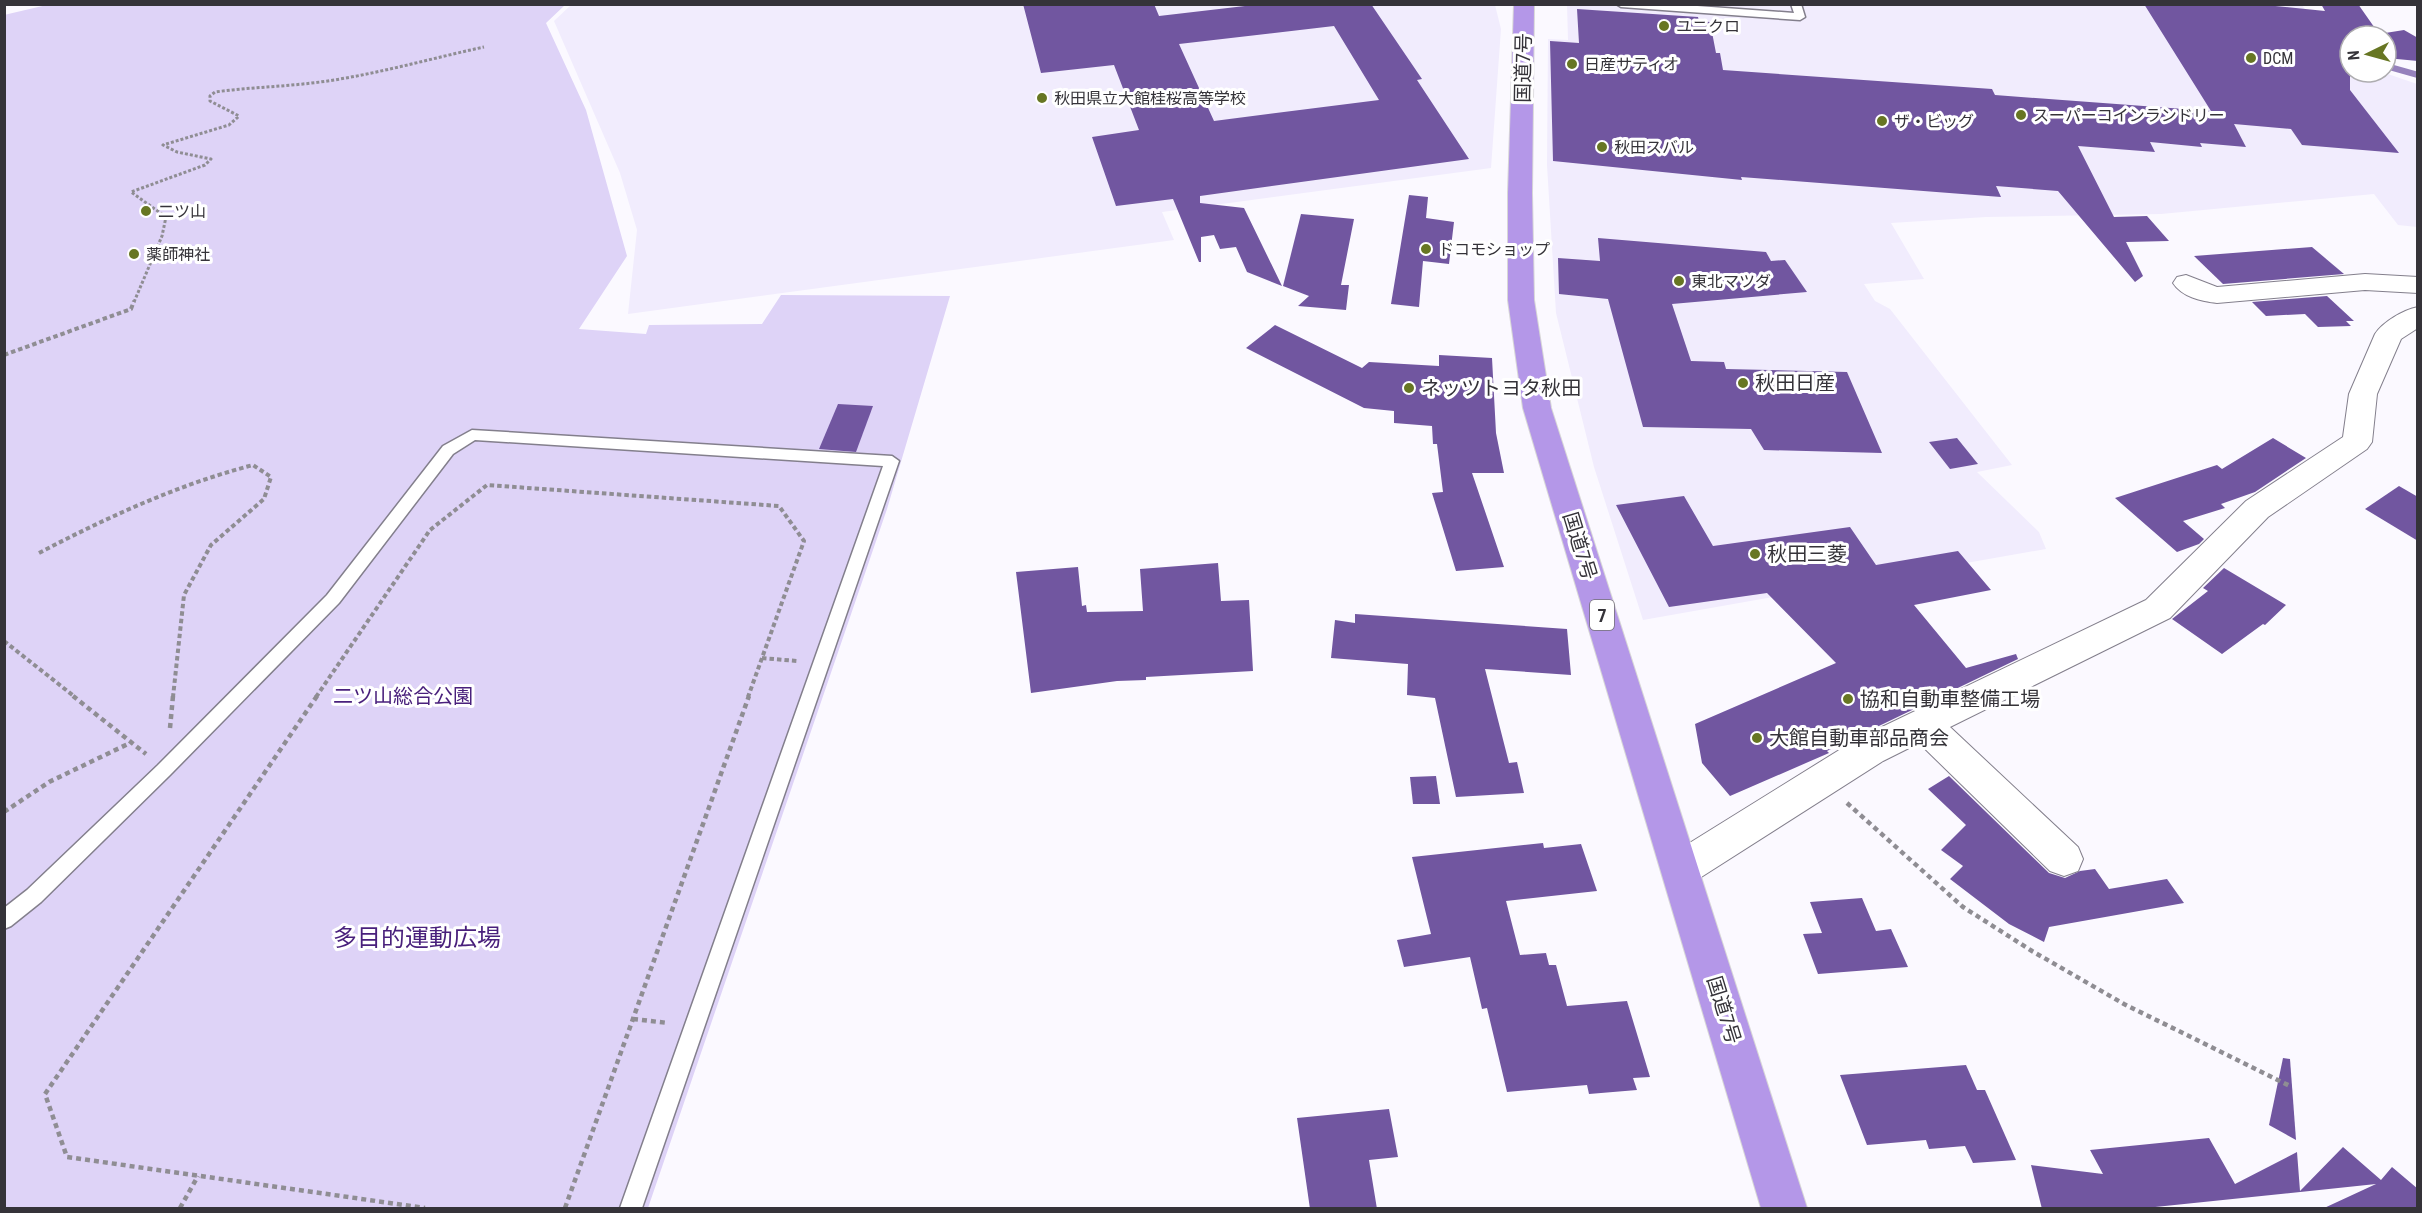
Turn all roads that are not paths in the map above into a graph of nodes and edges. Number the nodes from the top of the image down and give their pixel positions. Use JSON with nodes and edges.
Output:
{"nodes":[{"id":1,"x":1524,"y":4,"type":"edge"},
{"id":2,"x":1621,"y":4,"type":"edge"},
{"id":3,"x":1796,"y":4,"type":"edge"},
{"id":4,"x":2186,"y":283,"type":"dead end"},
{"id":5,"x":2418,"y":285,"type":"edge"},
{"id":6,"x":2418,"y":315,"type":"edge"},
{"id":7,"x":1923,"y":724,"type":"junction"},
{"id":8,"x":2064,"y":859,"type":"dead end"},
{"id":9,"x":1681,"y":869,"type":"junction"},
{"id":10,"x":4,"y":920,"type":"edge"},
{"id":11,"x":631,"y":1209,"type":"edge"},
{"id":12,"x":1784,"y":1209,"type":"edge"}],
"edges":[{"from":1,"to":9,"type":"highway","name":"国道7号","number":"7"},
{"from":2,"to":3,"type":"lane"},
{"from":4,"to":5,"type":"street"},
{"from":6,"to":7,"type":"street"},
{"from":7,"to":8,"type":"street"},
{"from":7,"to":9,"type":"street"},
{"from":9,"to":12,"type":"highway","name":"国道7号","number":"7"},
{"from":10,"to":11,"type":"lane"}]}
